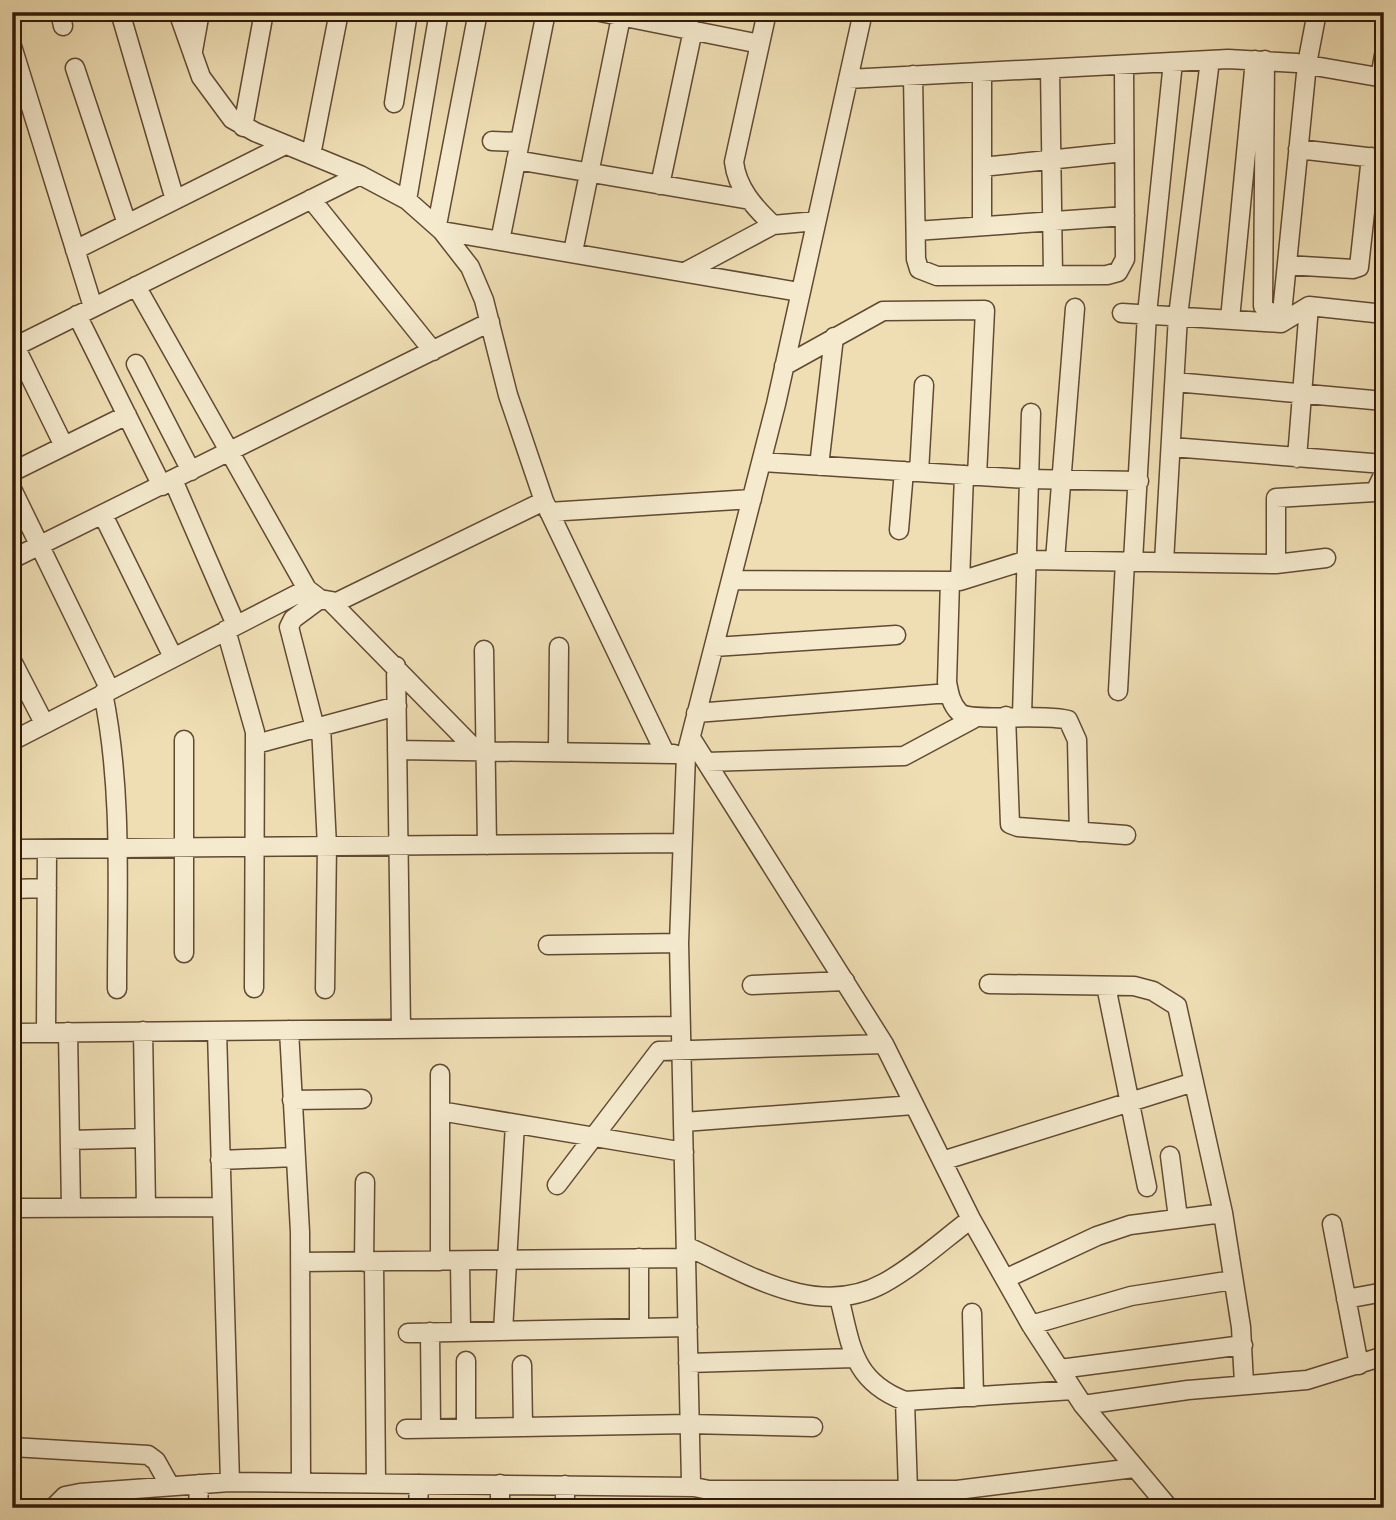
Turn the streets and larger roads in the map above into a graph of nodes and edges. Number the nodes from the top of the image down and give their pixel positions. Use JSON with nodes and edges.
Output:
{"nodes":[{"id":1,"x":120,"y":12,"type":"edge"},
{"id":2,"x":178,"y":12,"type":"edge"},
{"id":3,"x":200,"y":12,"type":"edge"},
{"id":4,"x":264,"y":12,"type":"edge"},
{"id":5,"x":339,"y":12,"type":"edge"},
{"id":6,"x":408,"y":12,"type":"edge"},
{"id":7,"x":439,"y":12,"type":"edge"},
{"id":8,"x":478,"y":12,"type":"edge"},
{"id":9,"x":546,"y":12,"type":"edge"},
{"id":10,"x":600,"y":12,"type":"edge"},
{"id":11,"x":767,"y":12,"type":"edge"},
{"id":12,"x":863,"y":12,"type":"edge"},
{"id":13,"x":1317,"y":12,"type":"edge"},
{"id":14,"x":621,"y":17,"type":"junction"},
{"id":15,"x":693,"y":30,"type":"junction"},
{"id":16,"x":760,"y":44,"type":"junction"},
{"id":17,"x":193,"y":54,"type":"junction"},
{"id":18,"x":13,"y":55,"type":"edge"},
{"id":19,"x":1384,"y":55,"type":"edge"},
{"id":20,"x":1210,"y":60,"type":"junction"},
{"id":21,"x":1260,"y":60,"type":"junction"},
{"id":22,"x":1173,"y":62,"type":"junction"},
{"id":23,"x":1307,"y":64,"type":"junction"},
{"id":24,"x":1124,"y":65,"type":"junction"},
{"id":25,"x":75,"y":68,"type":"dead end"},
{"id":26,"x":1050,"y":69,"type":"junction"},
{"id":27,"x":982,"y":72,"type":"junction"},
{"id":28,"x":913,"y":75,"type":"junction"},
{"id":29,"x":1382,"y":78,"type":"edge"},
{"id":30,"x":848,"y":79,"type":"junction"},
{"id":31,"x":394,"y":103,"type":"dead end"},
{"id":32,"x":243,"y":127,"type":"junction"},
{"id":33,"x":492,"y":141,"type":"dead end"},
{"id":34,"x":520,"y":142,"type":"junction"},
{"id":35,"x":285,"y":145,"type":"junction"},
{"id":36,"x":1298,"y":149,"type":"junction"},
{"id":37,"x":1125,"y":152,"type":"junction"},
{"id":38,"x":311,"y":155,"type":"junction"},
{"id":39,"x":1377,"y":158,"type":"edge"},
{"id":40,"x":516,"y":160,"type":"junction"},
{"id":41,"x":1051,"y":160,"type":"junction"},
{"id":42,"x":982,"y":167,"type":"junction"},
{"id":43,"x":588,"y":173,"type":"junction"},
{"id":44,"x":360,"y":175,"type":"junction"},
{"id":45,"x":660,"y":185,"type":"junction"},
{"id":46,"x":312,"y":199,"type":"junction"},
{"id":47,"x":175,"y":200,"type":"junction"},
{"id":48,"x":407,"y":200,"type":"junction"},
{"id":49,"x":750,"y":200,"type":"junction"},
{"id":50,"x":1125,"y":216,"type":"junction"},
{"id":51,"x":816,"y":221,"type":"junction"},
{"id":52,"x":1051,"y":221,"type":"junction"},
{"id":53,"x":127,"y":224,"type":"junction"},
{"id":54,"x":772,"y":225,"type":"junction"},
{"id":55,"x":982,"y":226,"type":"junction"},
{"id":56,"x":440,"y":228,"type":"junction"},
{"id":57,"x":915,"y":231,"type":"junction"},
{"id":58,"x":500,"y":241,"type":"junction"},
{"id":59,"x":75,"y":250,"type":"junction"},
{"id":60,"x":573,"y":252,"type":"junction"},
{"id":61,"x":1287,"y":265,"type":"junction"},
{"id":62,"x":685,"y":272,"type":"junction"},
{"id":63,"x":1053,"y":275,"type":"junction"},
{"id":64,"x":136,"y":286,"type":"junction"},
{"id":65,"x":799,"y":292,"type":"junction"},
{"id":66,"x":1309,"y":306,"type":"junction"},
{"id":67,"x":1075,"y":308,"type":"dead end"},
{"id":68,"x":85,"y":311,"type":"junction"},
{"id":69,"x":1122,"y":313,"type":"dead end"},
{"id":70,"x":1147,"y":314,"type":"junction"},
{"id":71,"x":1384,"y":314,"type":"edge"},
{"id":72,"x":1178,"y":316,"type":"junction"},
{"id":73,"x":1230,"y":319,"type":"junction"},
{"id":74,"x":490,"y":322,"type":"junction"},
{"id":75,"x":1281,"y":323,"type":"junction"},
{"id":76,"x":834,"y":337,"type":"junction"},
{"id":77,"x":14,"y":347,"type":"edge"},
{"id":78,"x":433,"y":351,"type":"junction"},
{"id":79,"x":136,"y":364,"type":"dead end"},
{"id":80,"x":784,"y":366,"type":"junction"},
{"id":81,"x":1175,"y":382,"type":"junction"},
{"id":82,"x":924,"y":385,"type":"dead end"},
{"id":83,"x":1301,"y":393,"type":"junction"},
{"id":84,"x":1384,"y":401,"type":"edge"},
{"id":85,"x":1031,"y":414,"type":"dead end"},
{"id":86,"x":127,"y":415,"type":"junction"},
{"id":87,"x":64,"y":446,"type":"junction"},
{"id":88,"x":1172,"y":447,"type":"junction"},
{"id":89,"x":230,"y":452,"type":"junction"},
{"id":90,"x":1297,"y":458,"type":"junction"},
{"id":91,"x":761,"y":462,"type":"junction"},
{"id":92,"x":1384,"y":464,"type":"edge"},
{"id":93,"x":819,"y":466,"type":"junction"},
{"id":94,"x":191,"y":471,"type":"junction"},
{"id":95,"x":12,"y":472,"type":"edge"},
{"id":96,"x":911,"y":472,"type":"junction"},
{"id":97,"x":1384,"y":473,"type":"edge"},
{"id":98,"x":970,"y":475,"type":"junction"},
{"id":99,"x":1027,"y":479,"type":"junction"},
{"id":100,"x":1061,"y":479,"type":"junction"},
{"id":101,"x":1139,"y":481,"type":"junction"},
{"id":102,"x":167,"y":483,"type":"junction"},
{"id":103,"x":12,"y":489,"type":"edge"},
{"id":104,"x":752,"y":499,"type":"junction"},
{"id":105,"x":547,"y":507,"type":"junction"},
{"id":106,"x":103,"y":514,"type":"junction"},
{"id":107,"x":899,"y":530,"type":"dead end"},
{"id":108,"x":40,"y":545,"type":"junction"},
{"id":109,"x":1326,"y":558,"type":"dead end"},
{"id":110,"x":12,"y":559,"type":"edge"},
{"id":111,"x":1027,"y":560,"type":"junction"},
{"id":112,"x":1055,"y":560,"type":"junction"},
{"id":113,"x":1129,"y":561,"type":"junction"},
{"id":114,"x":1164,"y":562,"type":"junction"},
{"id":115,"x":1276,"y":564,"type":"junction"},
{"id":116,"x":732,"y":580,"type":"junction"},
{"id":117,"x":955,"y":581,"type":"junction"},
{"id":118,"x":319,"y":596,"type":"junction"},
{"id":119,"x":231,"y":628,"type":"junction"},
{"id":120,"x":896,"y":635,"type":"dead end"},
{"id":121,"x":559,"y":647,"type":"dead end"},
{"id":122,"x":714,"y":647,"type":"junction"},
{"id":123,"x":484,"y":650,"type":"dead end"},
{"id":124,"x":173,"y":657,"type":"junction"},
{"id":125,"x":12,"y":661,"type":"edge"},
{"id":126,"x":397,"y":666,"type":"junction"},
{"id":127,"x":106,"y":691,"type":"junction"},
{"id":128,"x":1118,"y":691,"type":"dead end"},
{"id":129,"x":949,"y":693,"type":"junction"},
{"id":130,"x":397,"y":706,"type":"junction"},
{"id":131,"x":696,"y":713,"type":"junction"},
{"id":132,"x":1014,"y":716,"type":"junction"},
{"id":133,"x":973,"y":719,"type":"junction"},
{"id":134,"x":44,"y":723,"type":"junction"},
{"id":135,"x":318,"y":727,"type":"junction"},
{"id":136,"x":184,"y":740,"type":"dead end"},
{"id":137,"x":12,"y":741,"type":"edge"},
{"id":138,"x":256,"y":744,"type":"junction"},
{"id":139,"x":689,"y":746,"type":"junction"},
{"id":140,"x":397,"y":750,"type":"junction"},
{"id":141,"x":480,"y":750,"type":"junction"},
{"id":142,"x":558,"y":750,"type":"junction"},
{"id":143,"x":665,"y":753,"type":"junction"},
{"id":144,"x":706,"y":762,"type":"junction"},
{"id":145,"x":1079,"y":832,"type":"junction"},
{"id":146,"x":1126,"y":835,"type":"dead end"},
{"id":147,"x":682,"y":843,"type":"junction"},
{"id":148,"x":399,"y":845,"type":"junction"},
{"id":149,"x":487,"y":845,"type":"junction"},
{"id":150,"x":256,"y":846,"type":"junction"},
{"id":151,"x":327,"y":846,"type":"junction"},
{"id":152,"x":183,"y":847,"type":"junction"},
{"id":153,"x":116,"y":848,"type":"junction"},
{"id":154,"x":12,"y":849,"type":"edge"},
{"id":155,"x":47,"y":849,"type":"junction"},
{"id":156,"x":47,"y":888,"type":"junction"},
{"id":157,"x":12,"y":889,"type":"edge"},
{"id":158,"x":679,"y":943,"type":"junction"},
{"id":159,"x":548,"y":945,"type":"dead end"},
{"id":160,"x":184,"y":953,"type":"dead end"},
{"id":161,"x":845,"y":981,"type":"junction"},
{"id":162,"x":989,"y":984,"type":"dead end"},
{"id":163,"x":752,"y":985,"type":"dead end"},
{"id":164,"x":1106,"y":986,"type":"junction"},
{"id":165,"x":254,"y":988,"type":"dead end"},
{"id":166,"x":117,"y":989,"type":"dead end"},
{"id":167,"x":325,"y":989,"type":"dead end"},
{"id":168,"x":681,"y":1026,"type":"junction"},
{"id":169,"x":401,"y":1029,"type":"junction"},
{"id":170,"x":289,"y":1030,"type":"junction"},
{"id":171,"x":143,"y":1031,"type":"junction"},
{"id":172,"x":217,"y":1031,"type":"junction"},
{"id":173,"x":46,"y":1032,"type":"junction"},
{"id":174,"x":68,"y":1032,"type":"junction"},
{"id":175,"x":12,"y":1033,"type":"edge"},
{"id":176,"x":884,"y":1044,"type":"junction"},
{"id":177,"x":682,"y":1049,"type":"junction"},
{"id":178,"x":440,"y":1074,"type":"dead end"},
{"id":179,"x":1194,"y":1083,"type":"junction"},
{"id":180,"x":362,"y":1099,"type":"dead end"},
{"id":181,"x":292,"y":1100,"type":"junction"},
{"id":182,"x":1130,"y":1103,"type":"junction"},
{"id":183,"x":914,"y":1105,"type":"junction"},
{"id":184,"x":440,"y":1111,"type":"junction"},
{"id":185,"x":684,"y":1122,"type":"junction"},
{"id":186,"x":515,"y":1124,"type":"junction"},
{"id":187,"x":593,"y":1137,"type":"junction"},
{"id":188,"x":145,"y":1138,"type":"junction"},
{"id":189,"x":70,"y":1140,"type":"junction"},
{"id":190,"x":684,"y":1152,"type":"junction"},
{"id":191,"x":1170,"y":1156,"type":"dead end"},
{"id":192,"x":295,"y":1157,"type":"junction"},
{"id":193,"x":220,"y":1160,"type":"junction"},
{"id":194,"x":942,"y":1161,"type":"junction"},
{"id":195,"x":365,"y":1182,"type":"dead end"},
{"id":196,"x":557,"y":1185,"type":"dead end"},
{"id":197,"x":1147,"y":1187,"type":"dead end"},
{"id":198,"x":221,"y":1207,"type":"junction"},
{"id":199,"x":12,"y":1208,"type":"edge"},
{"id":200,"x":71,"y":1208,"type":"junction"},
{"id":201,"x":146,"y":1208,"type":"junction"},
{"id":202,"x":1223,"y":1213,"type":"junction"},
{"id":203,"x":1178,"y":1218,"type":"junction"},
{"id":204,"x":971,"y":1219,"type":"junction"},
{"id":205,"x":1332,"y":1224,"type":"dead end"},
{"id":206,"x":686,"y":1252,"type":"junction"},
{"id":207,"x":639,"y":1258,"type":"junction"},
{"id":208,"x":507,"y":1260,"type":"junction"},
{"id":209,"x":440,"y":1261,"type":"junction"},
{"id":210,"x":460,"y":1261,"type":"junction"},
{"id":211,"x":300,"y":1262,"type":"junction"},
{"id":212,"x":369,"y":1262,"type":"junction"},
{"id":213,"x":1004,"y":1279,"type":"junction"},
{"id":214,"x":1233,"y":1280,"type":"junction"},
{"id":215,"x":1384,"y":1292,"type":"edge"},
{"id":216,"x":839,"y":1297,"type":"junction"},
{"id":217,"x":1346,"y":1298,"type":"junction"},
{"id":218,"x":972,"y":1313,"type":"dead end"},
{"id":219,"x":1031,"y":1325,"type":"junction"},
{"id":220,"x":688,"y":1326,"type":"junction"},
{"id":221,"x":639,"y":1328,"type":"junction"},
{"id":222,"x":503,"y":1331,"type":"junction"},
{"id":223,"x":430,"y":1332,"type":"junction"},
{"id":224,"x":461,"y":1332,"type":"junction"},
{"id":225,"x":408,"y":1333,"type":"dead end"},
{"id":226,"x":1242,"y":1345,"type":"junction"},
{"id":227,"x":1384,"y":1356,"type":"edge"},
{"id":228,"x":854,"y":1358,"type":"junction"},
{"id":229,"x":466,"y":1361,"type":"dead end"},
{"id":230,"x":688,"y":1363,"type":"junction"},
{"id":231,"x":522,"y":1365,"type":"dead end"},
{"id":232,"x":1359,"y":1365,"type":"junction"},
{"id":233,"x":1060,"y":1369,"type":"junction"},
{"id":234,"x":1244,"y":1384,"type":"junction"},
{"id":235,"x":974,"y":1397,"type":"junction"},
{"id":236,"x":1078,"y":1398,"type":"junction"},
{"id":237,"x":905,"y":1401,"type":"junction"},
{"id":238,"x":689,"y":1424,"type":"junction"},
{"id":239,"x":523,"y":1427,"type":"junction"},
{"id":240,"x":813,"y":1427,"type":"dead end"},
{"id":241,"x":466,"y":1428,"type":"junction"},
{"id":242,"x":406,"y":1429,"type":"dead end"},
{"id":243,"x":431,"y":1429,"type":"junction"},
{"id":244,"x":12,"y":1447,"type":"edge"},
{"id":245,"x":1134,"y":1468,"type":"junction"},
{"id":246,"x":230,"y":1482,"type":"junction"},
{"id":247,"x":301,"y":1482,"type":"junction"},
{"id":248,"x":376,"y":1483,"type":"junction"},
{"id":249,"x":199,"y":1484,"type":"junction"},
{"id":250,"x":419,"y":1484,"type":"junction"},
{"id":251,"x":500,"y":1485,"type":"junction"},
{"id":252,"x":565,"y":1485,"type":"junction"},
{"id":253,"x":170,"y":1486,"type":"junction"},
{"id":254,"x":694,"y":1487,"type":"junction"},
{"id":255,"x":908,"y":1491,"type":"junction"},
{"id":256,"x":53,"y":1508,"type":"edge"},
{"id":257,"x":198,"y":1508,"type":"edge"},
{"id":258,"x":418,"y":1508,"type":"edge"},
{"id":259,"x":500,"y":1508,"type":"edge"},
{"id":260,"x":565,"y":1508,"type":"edge"},
{"id":261,"x":1170,"y":1508,"type":"edge"}],
"edges":[{"from":1,"to":47,"type":"street"},
{"from":2,"to":17,"type":"street"},
{"from":3,"to":17,"type":"street"},
{"from":4,"to":32,"type":"street"},
{"from":5,"to":38,"type":"street"},
{"from":6,"to":31,"type":"street"},
{"from":7,"to":48,"type":"street"},
{"from":8,"to":56,"type":"street"},
{"from":9,"to":34,"type":"street"},
{"from":10,"to":14,"type":"street"},
{"from":11,"to":16,"type":"street"},
{"from":12,"to":30,"type":"street"},
{"from":13,"to":23,"type":"street"},
{"from":14,"to":15,"type":"street"},
{"from":14,"to":43,"type":"street"},
{"from":15,"to":16,"type":"street"},
{"from":15,"to":45,"type":"street"},
{"from":16,"to":49,"type":"street"},
{"from":17,"to":32,"type":"street"},
{"from":18,"to":59,"type":"street"},
{"from":19,"to":29,"type":"street"},
{"from":20,"to":21,"type":"street"},
{"from":20,"to":22,"type":"street"},
{"from":20,"to":72,"type":"street"},
{"from":21,"to":23,"type":"street"},
{"from":21,"to":73,"type":"street"},
{"from":21,"to":75,"type":"street"},
{"from":22,"to":24,"type":"street"},
{"from":22,"to":70,"type":"street"},
{"from":23,"to":29,"type":"street"},
{"from":23,"to":36,"type":"street"},
{"from":24,"to":26,"type":"street"},
{"from":24,"to":37,"type":"street"},
{"from":25,"to":53,"type":"street"},
{"from":26,"to":27,"type":"street"},
{"from":26,"to":41,"type":"street"},
{"from":27,"to":28,"type":"street"},
{"from":27,"to":42,"type":"street"},
{"from":28,"to":30,"type":"street"},
{"from":28,"to":57,"type":"street"},
{"from":30,"to":51,"type":"street"},
{"from":32,"to":35,"type":"street"},
{"from":33,"to":34,"type":"street"},
{"from":34,"to":40,"type":"street"},
{"from":35,"to":38,"type":"street"},
{"from":35,"to":47,"type":"street"},
{"from":36,"to":39,"type":"street"},
{"from":36,"to":61,"type":"street"},
{"from":37,"to":41,"type":"street"},
{"from":37,"to":50,"type":"street"},
{"from":38,"to":44,"type":"street"},
{"from":39,"to":61,"type":"street"},
{"from":40,"to":43,"type":"street"},
{"from":40,"to":58,"type":"street"},
{"from":41,"to":42,"type":"street"},
{"from":41,"to":52,"type":"street"},
{"from":42,"to":55,"type":"street"},
{"from":43,"to":45,"type":"street"},
{"from":43,"to":60,"type":"street"},
{"from":44,"to":46,"type":"street"},
{"from":44,"to":48,"type":"street"},
{"from":45,"to":49,"type":"street"},
{"from":46,"to":64,"type":"street"},
{"from":46,"to":78,"type":"street"},
{"from":47,"to":53,"type":"street"},
{"from":48,"to":56,"type":"street"},
{"from":49,"to":54,"type":"street"},
{"from":50,"to":52,"type":"street"},
{"from":50,"to":63,"type":"street"},
{"from":51,"to":54,"type":"street"},
{"from":51,"to":65,"type":"street"},
{"from":52,"to":55,"type":"street"},
{"from":52,"to":63,"type":"street"},
{"from":53,"to":59,"type":"street"},
{"from":54,"to":62,"type":"street"},
{"from":55,"to":57,"type":"street"},
{"from":56,"to":58,"type":"street"},
{"from":56,"to":74,"type":"street"},
{"from":57,"to":63,"type":"street"},
{"from":58,"to":60,"type":"street"},
{"from":59,"to":68,"type":"street"},
{"from":60,"to":62,"type":"street"},
{"from":61,"to":75,"type":"street"},
{"from":62,"to":65,"type":"street"},
{"from":64,"to":68,"type":"street"},
{"from":64,"to":89,"type":"street"},
{"from":65,"to":80,"type":"street"},
{"from":66,"to":71,"type":"street"},
{"from":66,"to":75,"type":"street"},
{"from":66,"to":83,"type":"street"},
{"from":67,"to":100,"type":"street"},
{"from":68,"to":77,"type":"street"},
{"from":68,"to":86,"type":"street"},
{"from":69,"to":70,"type":"street"},
{"from":70,"to":72,"type":"street"},
{"from":70,"to":101,"type":"street"},
{"from":72,"to":73,"type":"street"},
{"from":72,"to":81,"type":"street"},
{"from":73,"to":75,"type":"street"},
{"from":74,"to":78,"type":"street"},
{"from":74,"to":105,"type":"street"},
{"from":76,"to":80,"type":"street"},
{"from":76,"to":93,"type":"street"},
{"from":76,"to":98,"type":"street"},
{"from":77,"to":87,"type":"street"},
{"from":78,"to":89,"type":"street"},
{"from":79,"to":94,"type":"street"},
{"from":80,"to":91,"type":"street"},
{"from":81,"to":83,"type":"street"},
{"from":81,"to":88,"type":"street"},
{"from":82,"to":96,"type":"street"},
{"from":83,"to":84,"type":"street"},
{"from":83,"to":90,"type":"street"},
{"from":85,"to":99,"type":"street"},
{"from":86,"to":87,"type":"street"},
{"from":86,"to":102,"type":"street"},
{"from":87,"to":95,"type":"street"},
{"from":88,"to":90,"type":"street"},
{"from":88,"to":114,"type":"street"},
{"from":89,"to":94,"type":"street"},
{"from":89,"to":118,"type":"street"},
{"from":90,"to":92,"type":"street"},
{"from":91,"to":93,"type":"street"},
{"from":91,"to":104,"type":"street"},
{"from":93,"to":96,"type":"street"},
{"from":94,"to":102,"type":"street"},
{"from":96,"to":98,"type":"street"},
{"from":96,"to":107,"type":"street"},
{"from":97,"to":115,"type":"street"},
{"from":98,"to":99,"type":"street"},
{"from":98,"to":117,"type":"street"},
{"from":99,"to":100,"type":"street"},
{"from":99,"to":111,"type":"street"},
{"from":100,"to":101,"type":"street"},
{"from":100,"to":112,"type":"street"},
{"from":101,"to":113,"type":"street"},
{"from":102,"to":106,"type":"street"},
{"from":102,"to":119,"type":"street"},
{"from":103,"to":108,"type":"street"},
{"from":104,"to":105,"type":"street"},
{"from":104,"to":116,"type":"street"},
{"from":105,"to":118,"type":"street"},
{"from":105,"to":143,"type":"street"},
{"from":106,"to":108,"type":"street"},
{"from":106,"to":124,"type":"street"},
{"from":108,"to":110,"type":"street"},
{"from":108,"to":127,"type":"street"},
{"from":109,"to":115,"type":"street"},
{"from":111,"to":112,"type":"street"},
{"from":111,"to":117,"type":"street"},
{"from":111,"to":132,"type":"street"},
{"from":112,"to":113,"type":"street"},
{"from":113,"to":114,"type":"street"},
{"from":113,"to":128,"type":"street"},
{"from":114,"to":115,"type":"street"},
{"from":116,"to":117,"type":"street"},
{"from":116,"to":122,"type":"street"},
{"from":117,"to":129,"type":"street"},
{"from":118,"to":119,"type":"street"},
{"from":118,"to":126,"type":"street"},
{"from":118,"to":135,"type":"street"},
{"from":119,"to":124,"type":"street"},
{"from":119,"to":138,"type":"street"},
{"from":120,"to":122,"type":"street"},
{"from":121,"to":142,"type":"street"},
{"from":122,"to":131,"type":"street"},
{"from":123,"to":141,"type":"street"},
{"from":124,"to":127,"type":"street"},
{"from":125,"to":134,"type":"street"},
{"from":126,"to":130,"type":"street"},
{"from":126,"to":141,"type":"street"},
{"from":127,"to":134,"type":"street"},
{"from":127,"to":153,"type":"street"},
{"from":129,"to":131,"type":"street"},
{"from":129,"to":133,"type":"street"},
{"from":130,"to":135,"type":"street"},
{"from":130,"to":140,"type":"street"},
{"from":131,"to":139,"type":"street"},
{"from":132,"to":133,"type":"street"},
{"from":132,"to":145,"type":"street"},
{"from":132,"to":145,"type":"street"},
{"from":133,"to":144,"type":"street"},
{"from":134,"to":137,"type":"street"},
{"from":135,"to":138,"type":"street"},
{"from":135,"to":151,"type":"street"},
{"from":136,"to":152,"type":"street"},
{"from":138,"to":150,"type":"street"},
{"from":139,"to":143,"type":"street"},
{"from":139,"to":144,"type":"street"},
{"from":139,"to":147,"type":"street"},
{"from":140,"to":141,"type":"street"},
{"from":140,"to":148,"type":"street"},
{"from":141,"to":142,"type":"street"},
{"from":141,"to":149,"type":"street"},
{"from":142,"to":143,"type":"street"},
{"from":144,"to":161,"type":"street"},
{"from":145,"to":146,"type":"street"},
{"from":147,"to":149,"type":"street"},
{"from":147,"to":158,"type":"street"},
{"from":148,"to":149,"type":"street"},
{"from":148,"to":151,"type":"street"},
{"from":148,"to":169,"type":"street"},
{"from":150,"to":151,"type":"street"},
{"from":150,"to":152,"type":"street"},
{"from":150,"to":165,"type":"street"},
{"from":151,"to":167,"type":"street"},
{"from":152,"to":153,"type":"street"},
{"from":152,"to":160,"type":"street"},
{"from":153,"to":155,"type":"street"},
{"from":153,"to":166,"type":"street"},
{"from":154,"to":155,"type":"street"},
{"from":155,"to":156,"type":"street"},
{"from":156,"to":157,"type":"street"},
{"from":156,"to":173,"type":"street"},
{"from":158,"to":159,"type":"street"},
{"from":158,"to":168,"type":"street"},
{"from":161,"to":163,"type":"street"},
{"from":161,"to":176,"type":"street"},
{"from":162,"to":164,"type":"street"},
{"from":164,"to":179,"type":"street"},
{"from":164,"to":182,"type":"street"},
{"from":168,"to":169,"type":"street"},
{"from":168,"to":177,"type":"street"},
{"from":169,"to":170,"type":"street"},
{"from":170,"to":172,"type":"street"},
{"from":170,"to":181,"type":"street"},
{"from":171,"to":172,"type":"street"},
{"from":171,"to":174,"type":"street"},
{"from":171,"to":188,"type":"street"},
{"from":172,"to":193,"type":"street"},
{"from":173,"to":174,"type":"street"},
{"from":173,"to":175,"type":"street"},
{"from":174,"to":189,"type":"street"},
{"from":176,"to":177,"type":"street"},
{"from":176,"to":183,"type":"street"},
{"from":177,"to":185,"type":"street"},
{"from":177,"to":187,"type":"street"},
{"from":178,"to":184,"type":"street"},
{"from":179,"to":182,"type":"street"},
{"from":179,"to":202,"type":"street"},
{"from":180,"to":181,"type":"street"},
{"from":181,"to":192,"type":"street"},
{"from":182,"to":194,"type":"street"},
{"from":182,"to":197,"type":"street"},
{"from":183,"to":185,"type":"street"},
{"from":183,"to":194,"type":"street"},
{"from":184,"to":186,"type":"street"},
{"from":184,"to":209,"type":"street"},
{"from":185,"to":190,"type":"street"},
{"from":186,"to":187,"type":"street"},
{"from":186,"to":208,"type":"street"},
{"from":187,"to":190,"type":"street"},
{"from":187,"to":196,"type":"street"},
{"from":188,"to":189,"type":"street"},
{"from":188,"to":201,"type":"street"},
{"from":189,"to":200,"type":"street"},
{"from":190,"to":206,"type":"street"},
{"from":191,"to":203,"type":"street"},
{"from":192,"to":193,"type":"street"},
{"from":192,"to":211,"type":"street"},
{"from":193,"to":198,"type":"street"},
{"from":194,"to":204,"type":"street"},
{"from":195,"to":212,"type":"street"},
{"from":198,"to":201,"type":"street"},
{"from":198,"to":246,"type":"street"},
{"from":199,"to":200,"type":"street"},
{"from":200,"to":201,"type":"street"},
{"from":202,"to":203,"type":"street"},
{"from":202,"to":214,"type":"street"},
{"from":203,"to":213,"type":"street"},
{"from":204,"to":213,"type":"street"},
{"from":204,"to":216,"type":"street"},
{"from":205,"to":217,"type":"street"},
{"from":206,"to":207,"type":"street"},
{"from":206,"to":216,"type":"street"},
{"from":206,"to":220,"type":"street"},
{"from":207,"to":208,"type":"street"},
{"from":207,"to":221,"type":"street"},
{"from":208,"to":210,"type":"street"},
{"from":208,"to":222,"type":"street"},
{"from":209,"to":210,"type":"street"},
{"from":209,"to":212,"type":"street"},
{"from":210,"to":224,"type":"street"},
{"from":211,"to":212,"type":"street"},
{"from":211,"to":247,"type":"street"},
{"from":212,"to":248,"type":"street"},
{"from":213,"to":219,"type":"street"},
{"from":214,"to":219,"type":"street"},
{"from":214,"to":226,"type":"street"},
{"from":215,"to":217,"type":"street"},
{"from":216,"to":228,"type":"street"},
{"from":217,"to":232,"type":"street"},
{"from":218,"to":235,"type":"street"},
{"from":219,"to":233,"type":"street"},
{"from":220,"to":221,"type":"street"},
{"from":220,"to":230,"type":"street"},
{"from":221,"to":222,"type":"street"},
{"from":222,"to":224,"type":"street"},
{"from":223,"to":224,"type":"street"},
{"from":223,"to":225,"type":"street"},
{"from":223,"to":243,"type":"street"},
{"from":226,"to":233,"type":"street"},
{"from":226,"to":234,"type":"street"},
{"from":227,"to":232,"type":"street"},
{"from":228,"to":230,"type":"street"},
{"from":228,"to":237,"type":"street"},
{"from":229,"to":241,"type":"street"},
{"from":230,"to":238,"type":"street"},
{"from":231,"to":239,"type":"street"},
{"from":232,"to":234,"type":"street"},
{"from":233,"to":236,"type":"street"},
{"from":234,"to":236,"type":"street"},
{"from":235,"to":236,"type":"street"},
{"from":235,"to":237,"type":"street"},
{"from":236,"to":245,"type":"street"},
{"from":237,"to":255,"type":"street"},
{"from":238,"to":239,"type":"street"},
{"from":238,"to":240,"type":"street"},
{"from":238,"to":254,"type":"street"},
{"from":239,"to":241,"type":"street"},
{"from":241,"to":243,"type":"street"},
{"from":242,"to":243,"type":"street"},
{"from":244,"to":253,"type":"street"},
{"from":245,"to":255,"type":"street"},
{"from":245,"to":261,"type":"street"},
{"from":246,"to":247,"type":"street"},
{"from":246,"to":249,"type":"street"},
{"from":247,"to":248,"type":"street"},
{"from":248,"to":250,"type":"street"},
{"from":249,"to":253,"type":"street"},
{"from":249,"to":257,"type":"street"},
{"from":250,"to":251,"type":"street"},
{"from":250,"to":258,"type":"street"},
{"from":251,"to":252,"type":"street"},
{"from":251,"to":259,"type":"street"},
{"from":252,"to":254,"type":"street"},
{"from":252,"to":260,"type":"street"},
{"from":253,"to":256,"type":"street"},
{"from":254,"to":255,"type":"street"}]}
